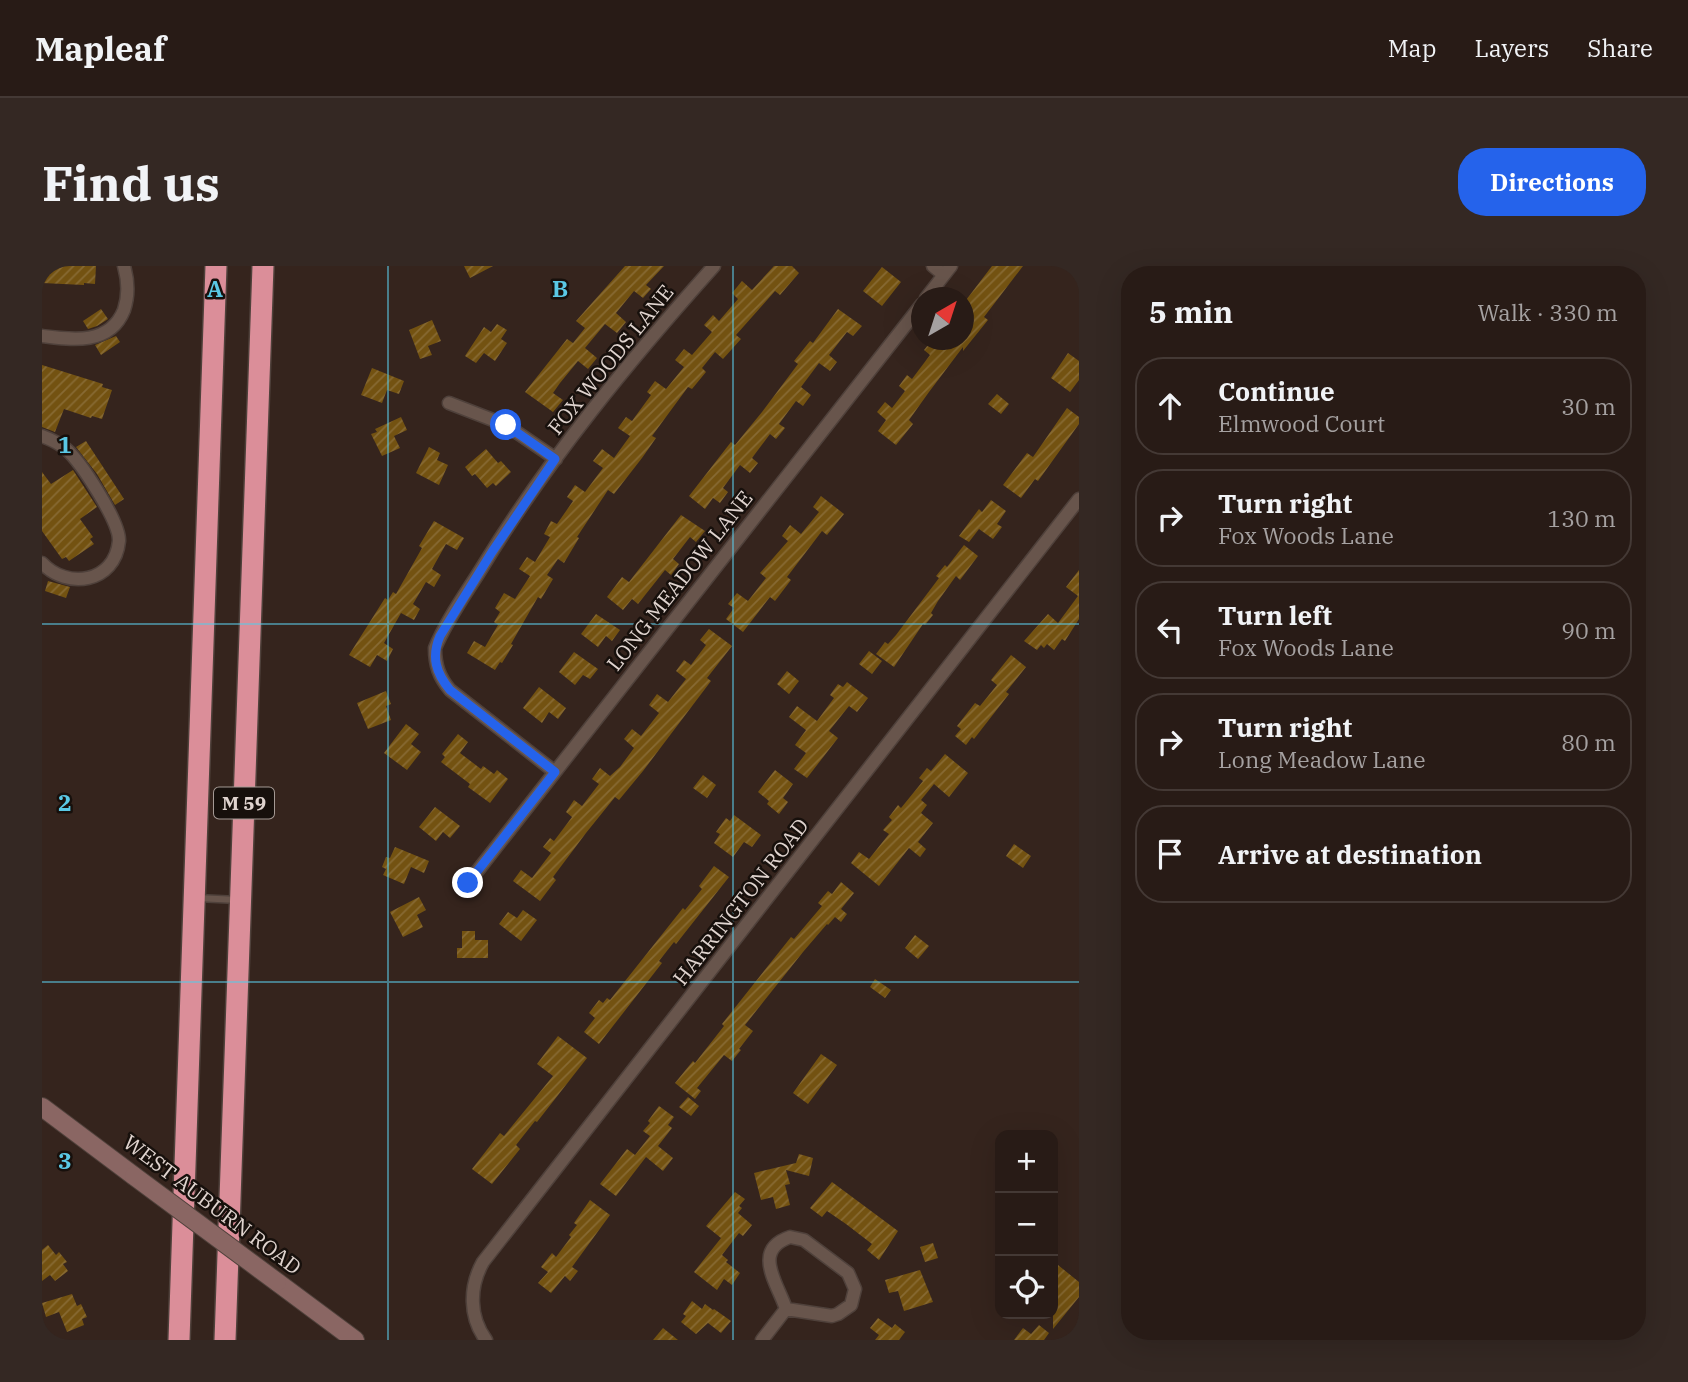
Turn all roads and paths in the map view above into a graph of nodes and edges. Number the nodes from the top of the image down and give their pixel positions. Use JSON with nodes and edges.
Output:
{"nodes":[{"id":1,"x":124,"y":266,"type":"edge"},
{"id":2,"x":216,"y":266,"type":"edge"},
{"id":3,"x":263,"y":266,"type":"edge"},
{"id":4,"x":714,"y":266,"type":"edge"},
{"id":5,"x":933,"y":266,"type":"edge"},
{"id":6,"x":948,"y":270,"type":"edge"},
{"id":7,"x":935,"y":287,"type":"edge"},
{"id":8,"x":911,"y":318,"type":"edge"},
{"id":9,"x":42,"y":336,"type":"edge"},
{"id":10,"x":449,"y":403,"type":"dead end"},
{"id":11,"x":42,"y":436,"type":"edge"},
{"id":12,"x":555,"y":459,"type":"junction"},
{"id":13,"x":1079,"y":499,"type":"edge"},
{"id":14,"x":42,"y":563,"type":"edge"},
{"id":15,"x":555,"y":772,"type":"junction"},
{"id":16,"x":468,"y":883,"type":"dead end"},
{"id":17,"x":194,"y":898,"type":"junction"},
{"id":18,"x":240,"y":900,"type":"junction"},
{"id":19,"x":42,"y":1107,"type":"edge"},
{"id":20,"x":786,"y":1309,"type":"junction"},
{"id":21,"x":179,"y":1340,"type":"edge"},
{"id":22,"x":225,"y":1340,"type":"edge"},
{"id":23,"x":355,"y":1340,"type":"edge"},
{"id":24,"x":486,"y":1340,"type":"edge"},
{"id":25,"x":762,"y":1340,"type":"edge"}],
"edges":[{"from":1,"to":9,"type":"street"},
{"from":2,"to":17,"type":"highway","number":"M 59"},
{"from":3,"to":18,"type":"highway","number":"M 59"},
{"from":4,"to":12,"type":"street","name":"FOX WOODS LANE"},
{"from":5,"to":6,"type":"street"},
{"from":6,"to":7,"type":"street"},
{"from":8,"to":15,"type":"street","name":"LONG MEADOW LANE"},
{"from":10,"to":12,"type":"street"},
{"from":11,"to":14,"type":"street"},
{"from":12,"to":15,"type":"street","name":"FOX WOODS LANE"},
{"from":13,"to":24,"type":"street","name":"HARRINGTON ROAD"},
{"from":15,"to":16,"type":"street","name":"LONG MEADOW LANE"},
{"from":17,"to":18,"type":"lane"},
{"from":17,"to":21,"type":"highway","number":"M 59"},
{"from":18,"to":22,"type":"highway","number":"M 59"},
{"from":19,"to":23,"type":"main road","name":"WEST AUBURN ROAD","bridge":true},
{"from":20,"to":20,"type":"street"},
{"from":20,"to":25,"type":"street"}]}
